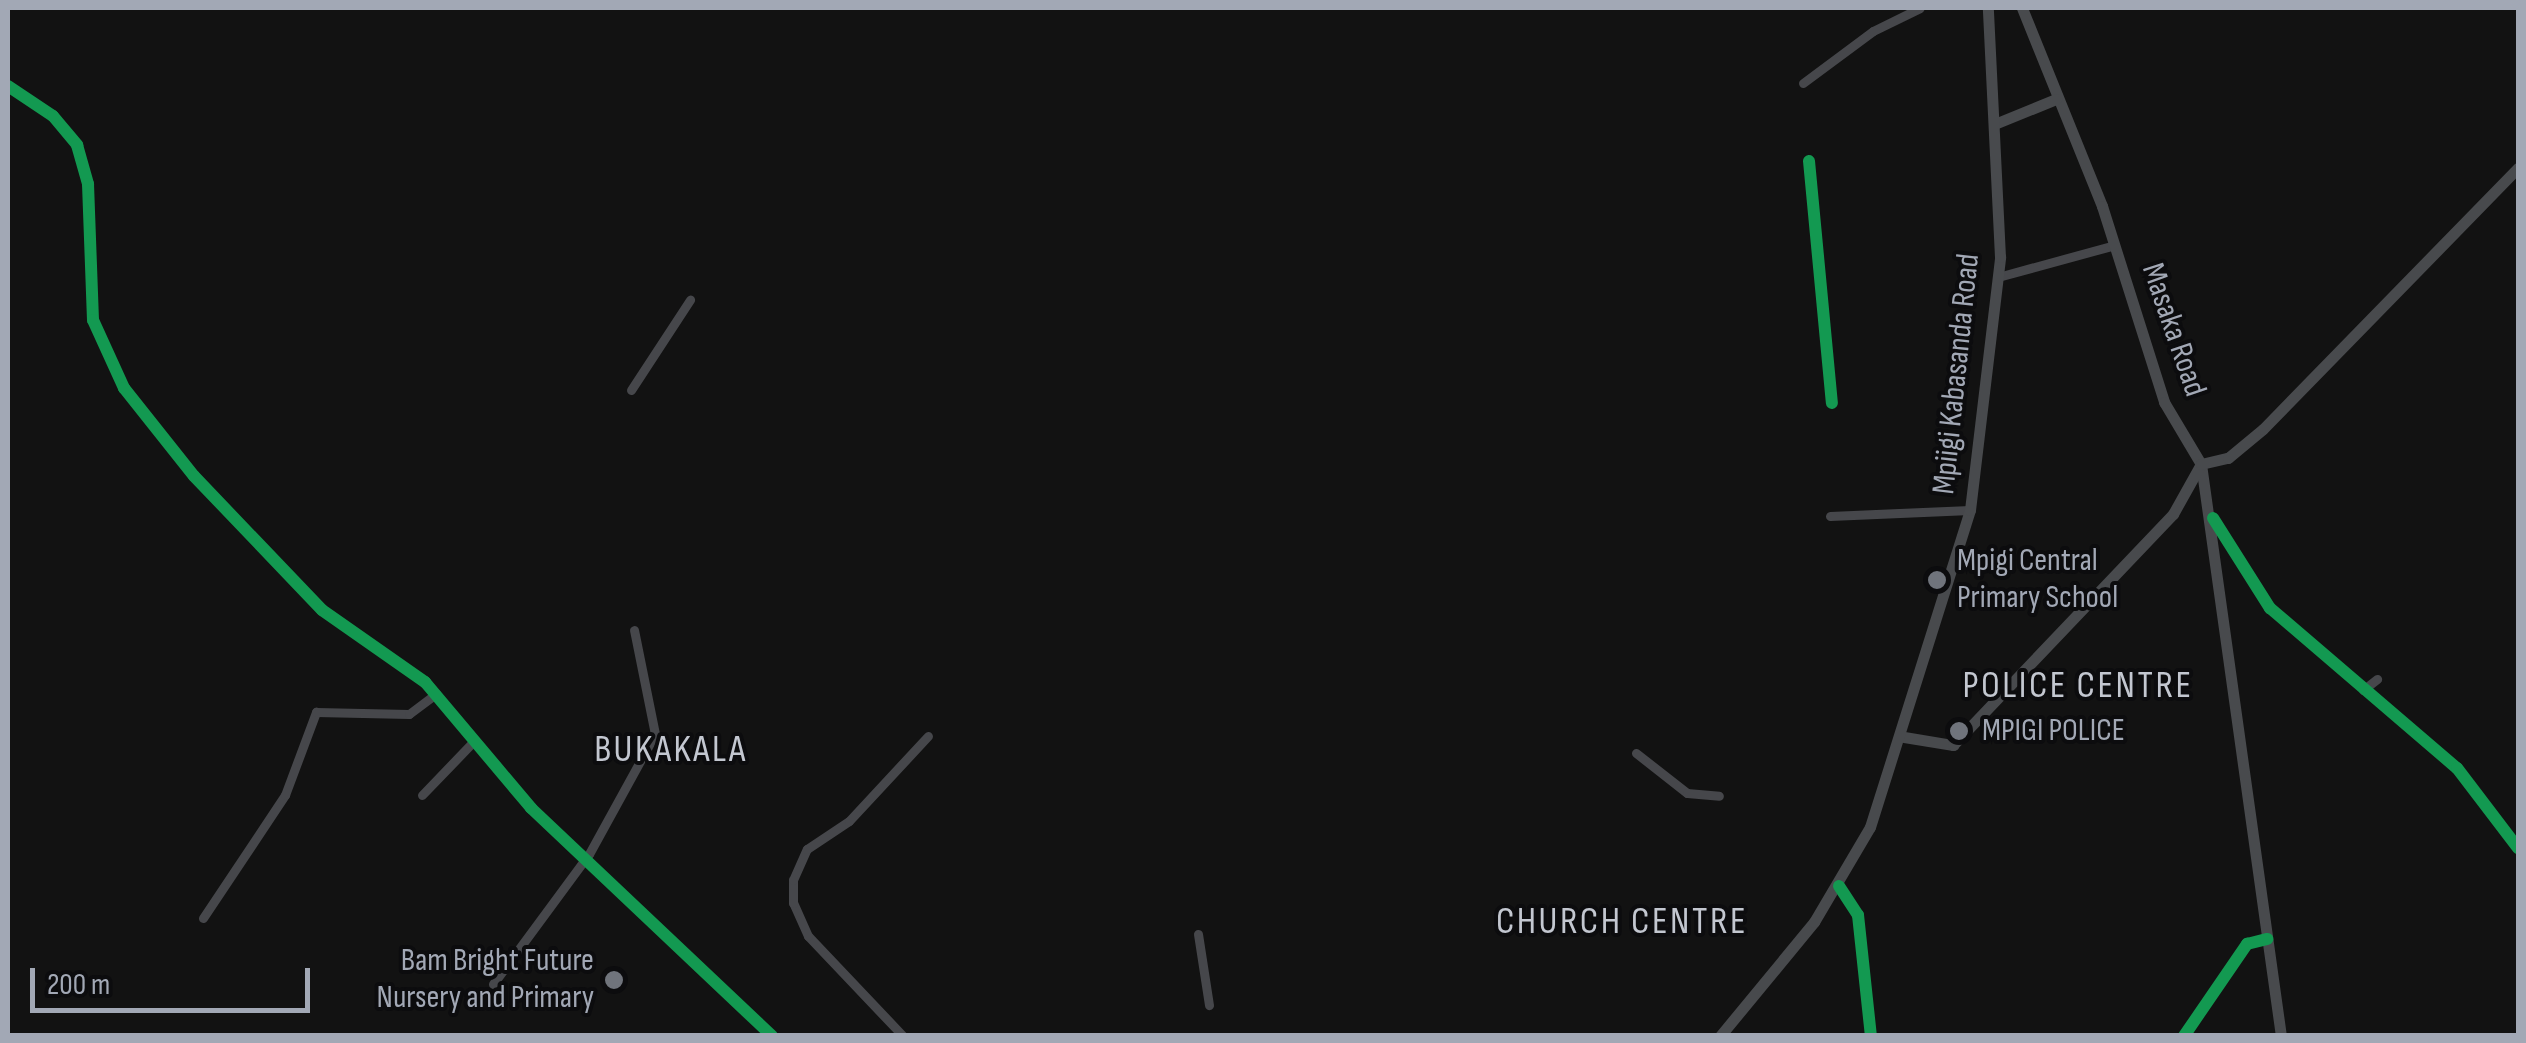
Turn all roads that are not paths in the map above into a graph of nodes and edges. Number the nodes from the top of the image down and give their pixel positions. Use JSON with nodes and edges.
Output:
{"nodes":[{"id":1,"x":1920,"y":8,"type":"edge"},
{"id":2,"x":1988,"y":8,"type":"edge"},
{"id":3,"x":2022,"y":8,"type":"edge"},
{"id":4,"x":1803,"y":83,"type":"dead end"},
{"id":5,"x":8,"y":86,"type":"edge"},
{"id":6,"x":2056,"y":100,"type":"junction"},
{"id":7,"x":1998,"y":123,"type":"junction"},
{"id":8,"x":1809,"y":162,"type":"dead end"},
{"id":9,"x":2518,"y":168,"type":"edge"},
{"id":10,"x":2115,"y":245,"type":"junction"},
{"id":11,"x":1998,"y":277,"type":"junction"},
{"id":12,"x":690,"y":300,"type":"dead end"},
{"id":13,"x":631,"y":390,"type":"dead end"},
{"id":14,"x":1832,"y":404,"type":"dead end"},
{"id":15,"x":2202,"y":464,"type":"junction"},
{"id":16,"x":1970,"y":510,"type":"junction"},
{"id":17,"x":1830,"y":516,"type":"dead end"},
{"id":18,"x":2213,"y":518,"type":"junction"},
{"id":19,"x":634,"y":630,"type":"dead end"},
{"id":20,"x":2377,"y":679,"type":"dead end"},
{"id":21,"x":2363,"y":690,"type":"junction"},
{"id":22,"x":436,"y":694,"type":"junction"},
{"id":23,"x":928,"y":736,"type":"dead end"},
{"id":24,"x":1904,"y":737,"type":"junction"},
{"id":25,"x":474,"y":741,"type":"junction"},
{"id":26,"x":1636,"y":753,"type":"dead end"},
{"id":27,"x":422,"y":795,"type":"dead end"},
{"id":28,"x":1719,"y":796,"type":"dead end"},
{"id":29,"x":2518,"y":848,"type":"edge"},
{"id":30,"x":581,"y":858,"type":"junction"},
{"id":31,"x":1839,"y":886,"type":"junction"},
{"id":32,"x":203,"y":918,"type":"dead end"},
{"id":33,"x":1198,"y":934,"type":"dead end"},
{"id":34,"x":2268,"y":939,"type":"junction"},
{"id":35,"x":494,"y":984,"type":"dead end"},
{"id":36,"x":1209,"y":1005,"type":"dead end"},
{"id":37,"x":772,"y":1036,"type":"edge"},
{"id":38,"x":904,"y":1036,"type":"edge"},
{"id":39,"x":1720,"y":1036,"type":"edge"},
{"id":40,"x":1871,"y":1036,"type":"edge"},
{"id":41,"x":2184,"y":1036,"type":"edge"},
{"id":42,"x":2281,"y":1036,"type":"edge"}],
"edges":[{"from":1,"to":4,"type":"street"},
{"from":2,"to":7,"type":"main road","name":"Mpiigi Kabasanda Road"},
{"from":3,"to":6,"type":"main road","name":"Masaka Road"},
{"from":5,"to":22,"type":"street"},
{"from":6,"to":7,"type":"main road"},
{"from":6,"to":10,"type":"main road","name":"Masaka Road"},
{"from":7,"to":11,"type":"main road","name":"Mpiigi Kabasanda Road"},
{"from":8,"to":14,"type":"street"},
{"from":9,"to":15,"type":"main road"},
{"from":10,"to":11,"type":"street"},
{"from":10,"to":15,"type":"main road","name":"Masaka Road"},
{"from":11,"to":16,"type":"main road","name":"Mpiigi Kabasanda Road"},
{"from":12,"to":13,"type":"street"},
{"from":15,"to":18,"type":"main road","name":"Masaka Road"},
{"from":15,"to":24,"type":"main road"},
{"from":16,"to":17,"type":"street"},
{"from":16,"to":24,"type":"main road","name":"Mpiigi Kabasanda Road"},
{"from":18,"to":21,"type":"street"},
{"from":18,"to":34,"type":"main road","name":"Masaka Road"},
{"from":19,"to":30,"type":"street"},
{"from":20,"to":21,"type":"street"},
{"from":21,"to":29,"type":"street"},
{"from":22,"to":25,"type":"street"},
{"from":22,"to":32,"type":"street"},
{"from":23,"to":38,"type":"street"},
{"from":24,"to":31,"type":"main road","name":"Mpiigi Kabasanda Road"},
{"from":25,"to":27,"type":"street"},
{"from":25,"to":30,"type":"street"},
{"from":26,"to":28,"type":"street"},
{"from":30,"to":35,"type":"street"},
{"from":30,"to":37,"type":"street"},
{"from":31,"to":39,"type":"main road","name":"Mpiigi Kabasanda Road"},
{"from":31,"to":40,"type":"street"},
{"from":33,"to":36,"type":"street"},
{"from":34,"to":41,"type":"street"},
{"from":34,"to":42,"type":"main road","name":"Masaka Road"}]}
